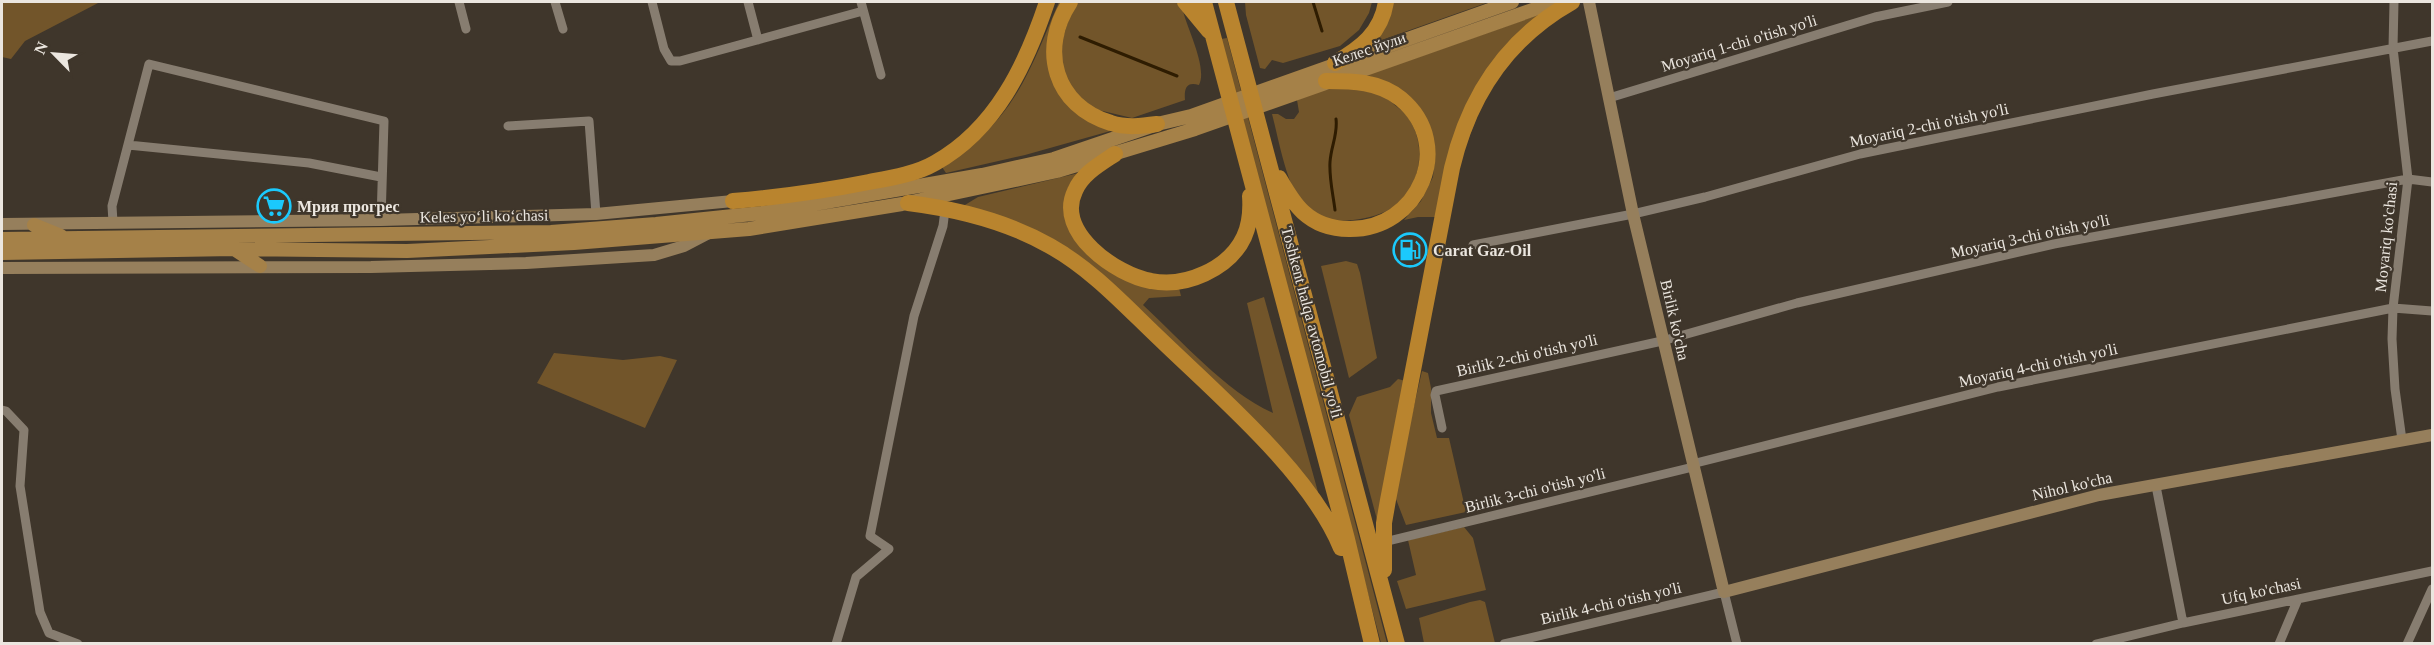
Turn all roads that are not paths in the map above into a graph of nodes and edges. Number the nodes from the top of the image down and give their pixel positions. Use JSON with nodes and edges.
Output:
{"nodes":[{"id":1,"x":459,"y":2,"type":"edge"},
{"id":2,"x":555,"y":2,"type":"edge"},
{"id":3,"x":652,"y":2,"type":"edge"},
{"id":4,"x":748,"y":2,"type":"edge"},
{"id":5,"x":1047,"y":2,"type":"edge"},
{"id":6,"x":1070,"y":2,"type":"edge"},
{"id":7,"x":1185,"y":2,"type":"edge"},
{"id":8,"x":1204,"y":2,"type":"edge"},
{"id":9,"x":1226,"y":2,"type":"edge"},
{"id":10,"x":1232,"y":2,"type":"edge"},
{"id":11,"x":1386,"y":2,"type":"edge"},
{"id":12,"x":1512,"y":2,"type":"edge"},
{"id":13,"x":1555,"y":2,"type":"edge"},
{"id":14,"x":1572,"y":2,"type":"edge"},
{"id":15,"x":1589,"y":2,"type":"edge"},
{"id":16,"x":1948,"y":2,"type":"edge"},
{"id":17,"x":2394,"y":2,"type":"edge"},
{"id":18,"x":862,"y":6,"type":"edge"},
{"id":19,"x":466,"y":29,"type":"dead end"},
{"id":20,"x":563,"y":29,"type":"dead end"},
{"id":21,"x":1234,"y":29,"type":"junction"},
{"id":22,"x":1213,"y":36,"type":"junction"},
{"id":23,"x":758,"y":40,"type":"junction"},
{"id":24,"x":2433,"y":41,"type":"edge"},
{"id":25,"x":2393,"y":48,"type":"junction"},
{"id":26,"x":1335,"y":63,"type":"junction"},
{"id":27,"x":881,"y":75,"type":"dead end"},
{"id":28,"x":1326,"y":81,"type":"junction"},
{"id":29,"x":1295,"y":85,"type":"junction"},
{"id":30,"x":1609,"y":98,"type":"junction"},
{"id":31,"x":1193,"y":122,"type":"junction"},
{"id":32,"x":1157,"y":124,"type":"junction"},
{"id":33,"x":508,"y":126,"type":"dead end"},
{"id":34,"x":128,"y":145,"type":"junction"},
{"id":35,"x":1114,"y":154,"type":"junction"},
{"id":36,"x":1270,"y":165,"type":"junction"},
{"id":37,"x":1250,"y":174,"type":"junction"},
{"id":38,"x":381,"y":177,"type":"junction"},
{"id":39,"x":2408,"y":179,"type":"junction"},
{"id":40,"x":2433,"y":182,"type":"edge"},
{"id":41,"x":900,"y":199,"type":"junction"},
{"id":42,"x":733,"y":201,"type":"junction"},
{"id":43,"x":945,"y":210,"type":"junction"},
{"id":44,"x":762,"y":213,"type":"junction"},
{"id":45,"x":596,"y":214,"type":"junction"},
{"id":46,"x":1633,"y":214,"type":"junction"},
{"id":47,"x":381,"y":220,"type":"junction"},
{"id":48,"x":113,"y":222,"type":"junction"},
{"id":49,"x":2,"y":224,"type":"edge"},
{"id":50,"x":34,"y":225,"type":"junction"},
{"id":51,"x":707,"y":234,"type":"junction"},
{"id":52,"x":2,"y":239,"type":"edge"},
{"id":53,"x":69,"y":239,"type":"junction"},
{"id":54,"x":1473,"y":245,"type":"dead end"},
{"id":55,"x":234,"y":249,"type":"junction"},
{"id":56,"x":2,"y":254,"type":"edge"},
{"id":57,"x":260,"y":266,"type":"junction"},
{"id":58,"x":2,"y":268,"type":"edge"},
{"id":59,"x":2393,"y":308,"type":"junction"},
{"id":60,"x":2433,"y":311,"type":"edge"},
{"id":61,"x":1662,"y":341,"type":"junction"},
{"id":62,"x":2,"y":410,"type":"edge"},
{"id":63,"x":1442,"y":428,"type":"dead end"},
{"id":64,"x":2433,"y":435,"type":"edge"},
{"id":65,"x":2402,"y":440,"type":"junction"},
{"id":66,"x":1693,"y":466,"type":"junction"},
{"id":67,"x":2156,"y":486,"type":"junction"},
{"id":68,"x":1384,"y":542,"type":"junction"},
{"id":69,"x":2433,"y":571,"type":"edge"},
{"id":70,"x":2433,"y":589,"type":"edge"},
{"id":71,"x":1724,"y":592,"type":"junction"},
{"id":72,"x":1359,"y":596,"type":"junction"},
{"id":73,"x":1385,"y":598,"type":"junction"},
{"id":74,"x":2298,"y":599,"type":"junction"},
{"id":75,"x":2183,"y":622,"type":"junction"},
{"id":76,"x":78,"y":644,"type":"edge"},
{"id":77,"x":836,"y":644,"type":"edge"},
{"id":78,"x":1372,"y":644,"type":"edge"},
{"id":79,"x":1397,"y":644,"type":"edge"},
{"id":80,"x":1504,"y":644,"type":"edge"},
{"id":81,"x":1737,"y":644,"type":"edge"},
{"id":82,"x":2096,"y":644,"type":"edge"},
{"id":83,"x":2279,"y":644,"type":"edge"},
{"id":84,"x":2407,"y":644,"type":"edge"}],
"edges":[{"from":1,"to":19,"type":"street"},
{"from":2,"to":20,"type":"street"},
{"from":3,"to":23,"type":"street"},
{"from":4,"to":23,"type":"street"},
{"from":5,"to":42,"type":"highway"},
{"from":6,"to":32,"type":"highway"},
{"from":7,"to":22,"type":"highway"},
{"from":8,"to":22,"type":"highway","name":"Toshkent halqa avtomobil yo'li"},
{"from":9,"to":21,"type":"highway","name":"Toshkent halqa avtomobil yo'li"},
{"from":10,"to":21,"type":"highway"},
{"from":11,"to":26,"type":"highway"},
{"from":12,"to":26,"type":"main road"},
{"from":13,"to":28,"type":"main road","name":"Келес йули"},
{"from":14,"to":68,"type":"highway"},
{"from":15,"to":30,"type":"street","name":"Birlik ko'cha"},
{"from":16,"to":30,"type":"street","name":"Moyariq 1-chi o'tish yo'li"},
{"from":17,"to":25,"type":"street","name":"Moyariq ko'chasi"},
{"from":18,"to":23,"type":"street"},
{"from":18,"to":27,"type":"street"},
{"from":21,"to":36,"type":"highway","name":"Toshkent halqa avtomobil yo'li"},
{"from":22,"to":37,"type":"highway","name":"Toshkent halqa avtomobil yo'li"},
{"from":24,"to":25,"type":"street","name":"Moyariq 2-chi o'tish yo'li"},
{"from":25,"to":39,"type":"street","name":"Moyariq ko'chasi"},
{"from":25,"to":46,"type":"street","name":"Moyariq 2-chi o'tish yo'li"},
{"from":26,"to":29,"type":"main road"},
{"from":28,"to":29,"type":"main road","name":"Келес йули"},
{"from":28,"to":36,"type":"highway"},
{"from":29,"to":31,"type":"main road","name":"Келес йули"},
{"from":30,"to":46,"type":"street","name":"Birlik ko'cha"},
{"from":31,"to":32,"type":"main road"},
{"from":31,"to":35,"type":"main road"},
{"from":32,"to":41,"type":"main road"},
{"from":33,"to":45,"type":"street"},
{"from":34,"to":38,"type":"street"},
{"from":34,"to":38,"type":"street"},
{"from":34,"to":48,"type":"street"},
{"from":35,"to":37,"type":"highway"},
{"from":35,"to":41,"type":"main road"},
{"from":36,"to":73,"type":"highway","name":"Toshkent halqa avtomobil yo'li"},
{"from":37,"to":72,"type":"highway","name":"Toshkent halqa avtomobil yo'li"},
{"from":38,"to":47,"type":"street"},
{"from":39,"to":40,"type":"street","name":"Moyariq 3-chi o'tish yo'li"},
{"from":39,"to":59,"type":"street","name":"Moyariq ko'chasi"},
{"from":39,"to":61,"type":"street","name":"Moyariq 3-chi o'tish yo'li"},
{"from":41,"to":43,"type":"highway"},
{"from":41,"to":44,"type":"main road","name":"Keles yoʻli koʻchasi"},
{"from":41,"to":51,"type":"main road","name":"Keles yoʻli koʻchasi"},
{"from":42,"to":44,"type":"main road"},
{"from":42,"to":45,"type":"street","name":"Keles yoʻli koʻchasi"},
{"from":43,"to":72,"type":"highway"},
{"from":43,"to":77,"type":"street"},
{"from":44,"to":53,"type":"main road","name":"Keles yoʻli koʻchasi"},
{"from":45,"to":47,"type":"street","name":"Keles yoʻli koʻchasi"},
{"from":46,"to":54,"type":"street","name":"Moyariq 2-chi o'tish yo'li"},
{"from":46,"to":61,"type":"street","name":"Birlik ko'cha"},
{"from":47,"to":48,"type":"street","name":"Keles yoʻli koʻchasi"},
{"from":48,"to":50,"type":"street","name":"Keles yoʻli koʻchasi"},
{"from":49,"to":50,"type":"street","name":"Keles yoʻli koʻchasi"},
{"from":50,"to":53,"type":"main road"},
{"from":51,"to":55,"type":"main road","name":"Keles yoʻli koʻchasi"},
{"from":51,"to":57,"type":"street","name":"Keles yoʻli koʻchasi"},
{"from":52,"to":53,"type":"main road","name":"Keles yoʻli koʻchasi"},
{"from":55,"to":56,"type":"main road","name":"Keles yoʻli koʻchasi"},
{"from":55,"to":57,"type":"main road"},
{"from":57,"to":58,"type":"street","name":"Keles yoʻli koʻchasi"},
{"from":59,"to":60,"type":"street","name":"Moyariq 4-chi o'tish yo'li"},
{"from":59,"to":65,"type":"street","name":"Moyariq ko'chasi"},
{"from":59,"to":66,"type":"street","name":"Moyariq 4-chi o'tish yo'li"},
{"from":61,"to":63,"type":"street","name":"Birlik 2-chi o'tish yo'li"},
{"from":61,"to":66,"type":"street","name":"Birlik ko'cha"},
{"from":62,"to":76,"type":"street"},
{"from":64,"to":65,"type":"street","name":"Nihol ko'cha"},
{"from":65,"to":67,"type":"street","name":"Nihol ko'cha"},
{"from":66,"to":68,"type":"street","name":"Birlik 3-chi o'tish yo'li"},
{"from":66,"to":71,"type":"street","name":"Birlik ko'cha"},
{"from":67,"to":71,"type":"street","name":"Nihol ko'cha"},
{"from":67,"to":75,"type":"street"},
{"from":68,"to":73,"type":"highway"},
{"from":69,"to":74,"type":"street","name":"Ufq ko'chasi"},
{"from":70,"to":84,"type":"street"},
{"from":71,"to":80,"type":"street","name":"Birlik 4-chi o'tish yo'li"},
{"from":71,"to":81,"type":"street","name":"Birlik ko'cha"},
{"from":72,"to":78,"type":"highway","name":"Toshkent halqa avtomobil yo'li"},
{"from":73,"to":79,"type":"highway","name":"Toshkent halqa avtomobil yo'li"},
{"from":74,"to":75,"type":"street","name":"Ufq ko'chasi"},
{"from":74,"to":83,"type":"street"},
{"from":75,"to":82,"type":"street","name":"Ufq ko'chasi"}]}
